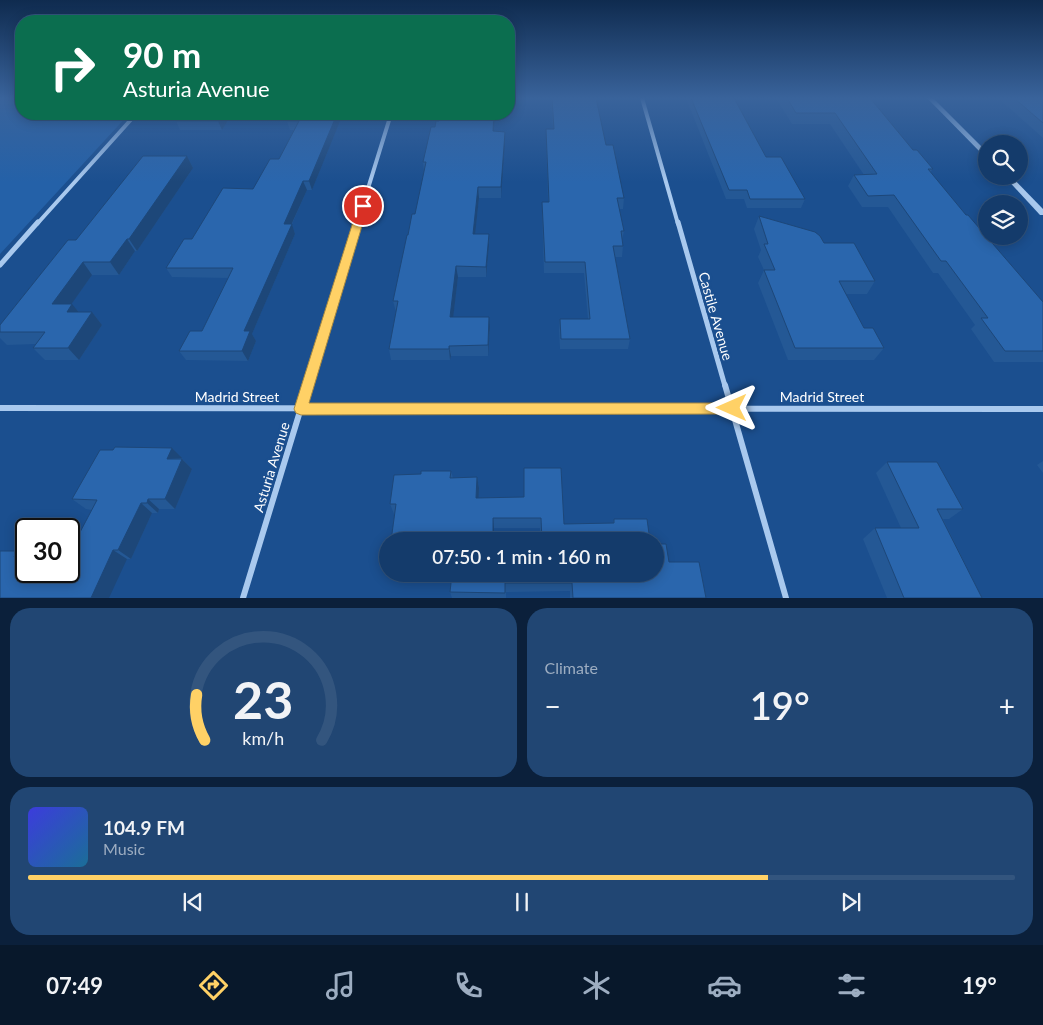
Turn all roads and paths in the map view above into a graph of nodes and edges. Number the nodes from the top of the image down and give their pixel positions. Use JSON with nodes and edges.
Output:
{"nodes":[{"id":1,"x":125,"y":126,"type":"edge"},
{"id":2,"x":387,"y":126,"type":"edge"},
{"id":3,"x":650,"y":126,"type":"edge"},
{"id":4,"x":957,"y":126,"type":"edge"},
{"id":5,"x":978,"y":147,"type":"edge"},
{"id":6,"x":1016,"y":185,"type":"edge"},
{"id":7,"x":1043,"y":213,"type":"edge"},
{"id":8,"x":0,"y":265,"type":"edge"},
{"id":9,"x":0,"y":408,"type":"edge"},
{"id":10,"x":732,"y":408,"type":"junction"},
{"id":11,"x":301,"y":409,"type":"junction"},
{"id":12,"x":1043,"y":409,"type":"edge"},
{"id":13,"x":243,"y":598,"type":"edge"},
{"id":14,"x":786,"y":598,"type":"edge"}],
"edges":[{"from":1,"to":8,"type":"street"},
{"from":2,"to":11,"type":"street","name":"Asturia Avenue"},
{"from":3,"to":10,"type":"street","name":"Castile Avenue"},
{"from":4,"to":5,"type":"street"},
{"from":6,"to":7,"type":"street"},
{"from":9,"to":11,"type":"street","name":"Madrid Street"},
{"from":10,"to":11,"type":"street","name":"Madrid Street"},
{"from":10,"to":12,"type":"street","name":"Madrid Street"},
{"from":10,"to":14,"type":"street","name":"Castile Avenue"},
{"from":11,"to":13,"type":"street","name":"Asturia Avenue"}]}
